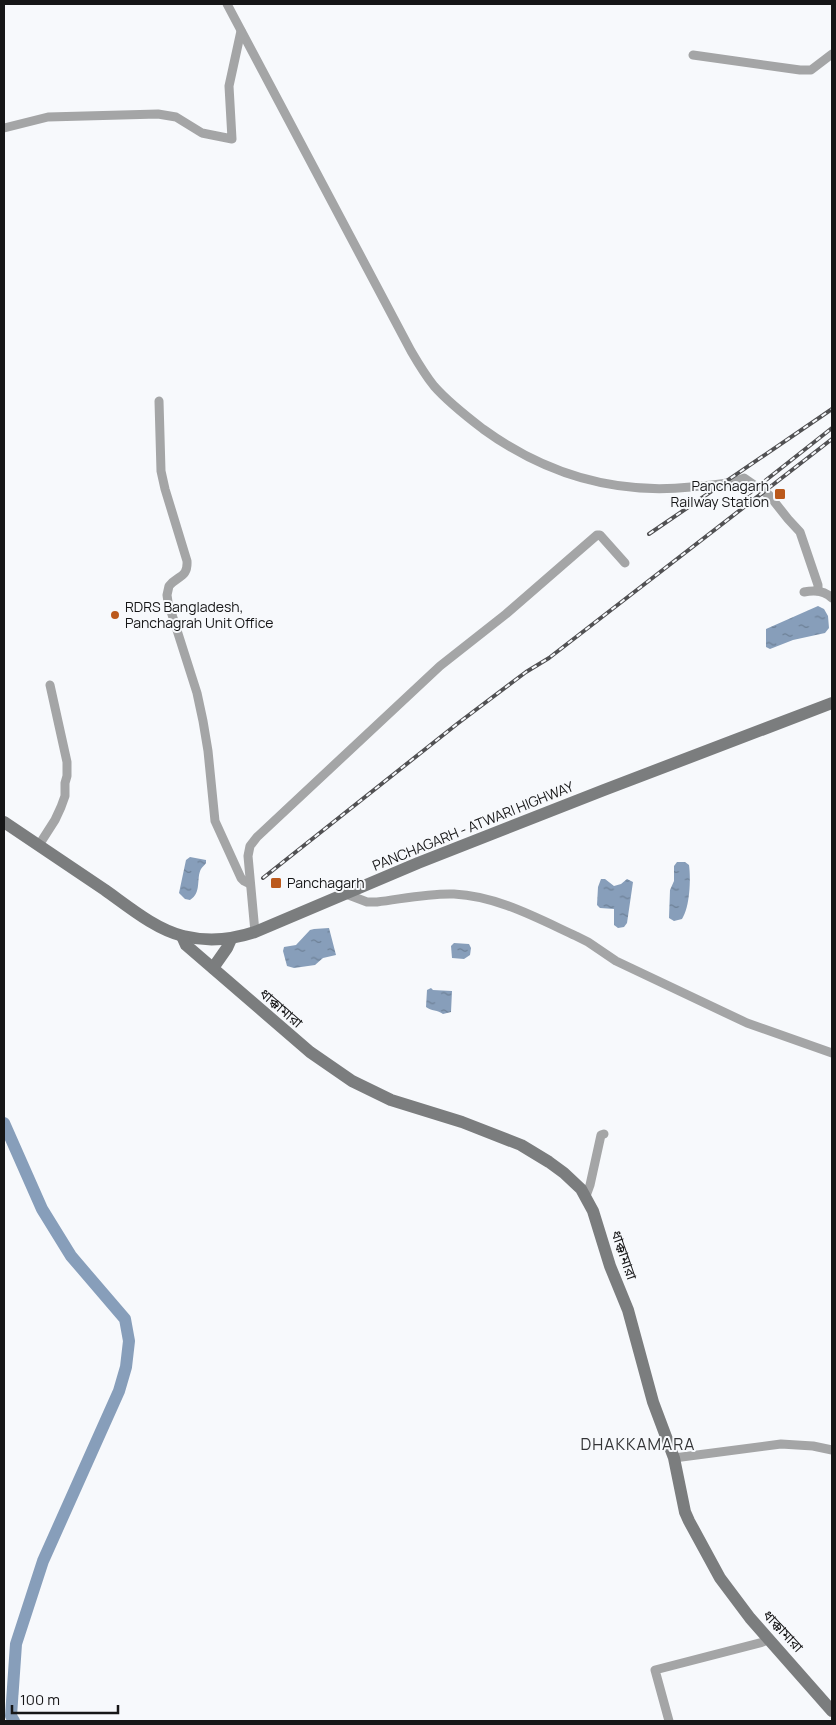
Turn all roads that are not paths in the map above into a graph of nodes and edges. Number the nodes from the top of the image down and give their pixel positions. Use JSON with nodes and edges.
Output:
{"nodes":[{"id":1,"x":227,"y":4,"type":"edge"},
{"id":2,"x":241,"y":31,"type":"junction"},
{"id":3,"x":692,"y":54,"type":"dead end"},
{"id":4,"x":832,"y":54,"type":"edge"},
{"id":5,"x":4,"y":128,"type":"edge"},
{"id":6,"x":159,"y":401,"type":"dead end"},
{"id":7,"x":625,"y":563,"type":"dead end"},
{"id":8,"x":818,"y":591,"type":"junction"},
{"id":9,"x":804,"y":592,"type":"dead end"},
{"id":10,"x":832,"y":598,"type":"edge"},
{"id":11,"x":50,"y":685,"type":"dead end"},
{"id":12,"x":832,"y":703,"type":"edge"},
{"id":13,"x":4,"y":822,"type":"edge"},
{"id":14,"x":39,"y":845,"type":"junction"},
{"id":15,"x":250,"y":884,"type":"junction"},
{"id":16,"x":346,"y":894,"type":"junction"},
{"id":17,"x":255,"y":932,"type":"junction"},
{"id":18,"x":182,"y":936,"type":"junction"},
{"id":19,"x":231,"y":939,"type":"junction"},
{"id":20,"x":214,"y":968,"type":"junction"},
{"id":21,"x":832,"y":1053,"type":"edge"},
{"id":22,"x":604,"y":1134,"type":"dead end"},
{"id":23,"x":586,"y":1196,"type":"junction"},
{"id":24,"x":832,"y":1450,"type":"edge"},
{"id":25,"x":674,"y":1458,"type":"junction"},
{"id":26,"x":770,"y":1638,"type":"junction"},
{"id":27,"x":832,"y":1710,"type":"edge"},
{"id":28,"x":669,"y":1721,"type":"edge"}],
"edges":[{"from":1,"to":2,"type":"street"},
{"from":2,"to":5,"type":"street"},
{"from":2,"to":8,"type":"street"},
{"from":3,"to":4,"type":"street"},
{"from":6,"to":15,"type":"street"},
{"from":7,"to":15,"type":"street"},
{"from":8,"to":9,"type":"street"},
{"from":8,"to":10,"type":"street"},
{"from":11,"to":14,"type":"street"},
{"from":12,"to":16,"type":"street","name":"PANCHAGARH - ATWARI HIGHWAY"},
{"from":13,"to":14,"type":"street","name":"PANCHAGARH - ATWARI HIGHWAY"},
{"from":14,"to":18,"type":"street","name":"PANCHAGARH - ATWARI HIGHWAY"},
{"from":15,"to":17,"type":"street"},
{"from":16,"to":17,"type":"street","name":"PANCHAGARH - ATWARI HIGHWAY"},
{"from":16,"to":21,"type":"street"},
{"from":17,"to":19,"type":"street","name":"PANCHAGARH - ATWARI HIGHWAY"},
{"from":18,"to":19,"type":"street","name":"PANCHAGARH - ATWARI HIGHWAY"},
{"from":18,"to":20,"type":"street","name":"ধাক্কামারা"},
{"from":19,"to":20,"type":"street"},
{"from":20,"to":23,"type":"street","name":"ধাক্কামারা"},
{"from":22,"to":23,"type":"street"},
{"from":23,"to":25,"type":"street","name":"ধাক্কামারা"},
{"from":24,"to":25,"type":"street"},
{"from":25,"to":26,"type":"street","name":"ধাক্কামারা"},
{"from":26,"to":27,"type":"street","name":"ধাক্কামারা"},
{"from":26,"to":28,"type":"street"}]}
